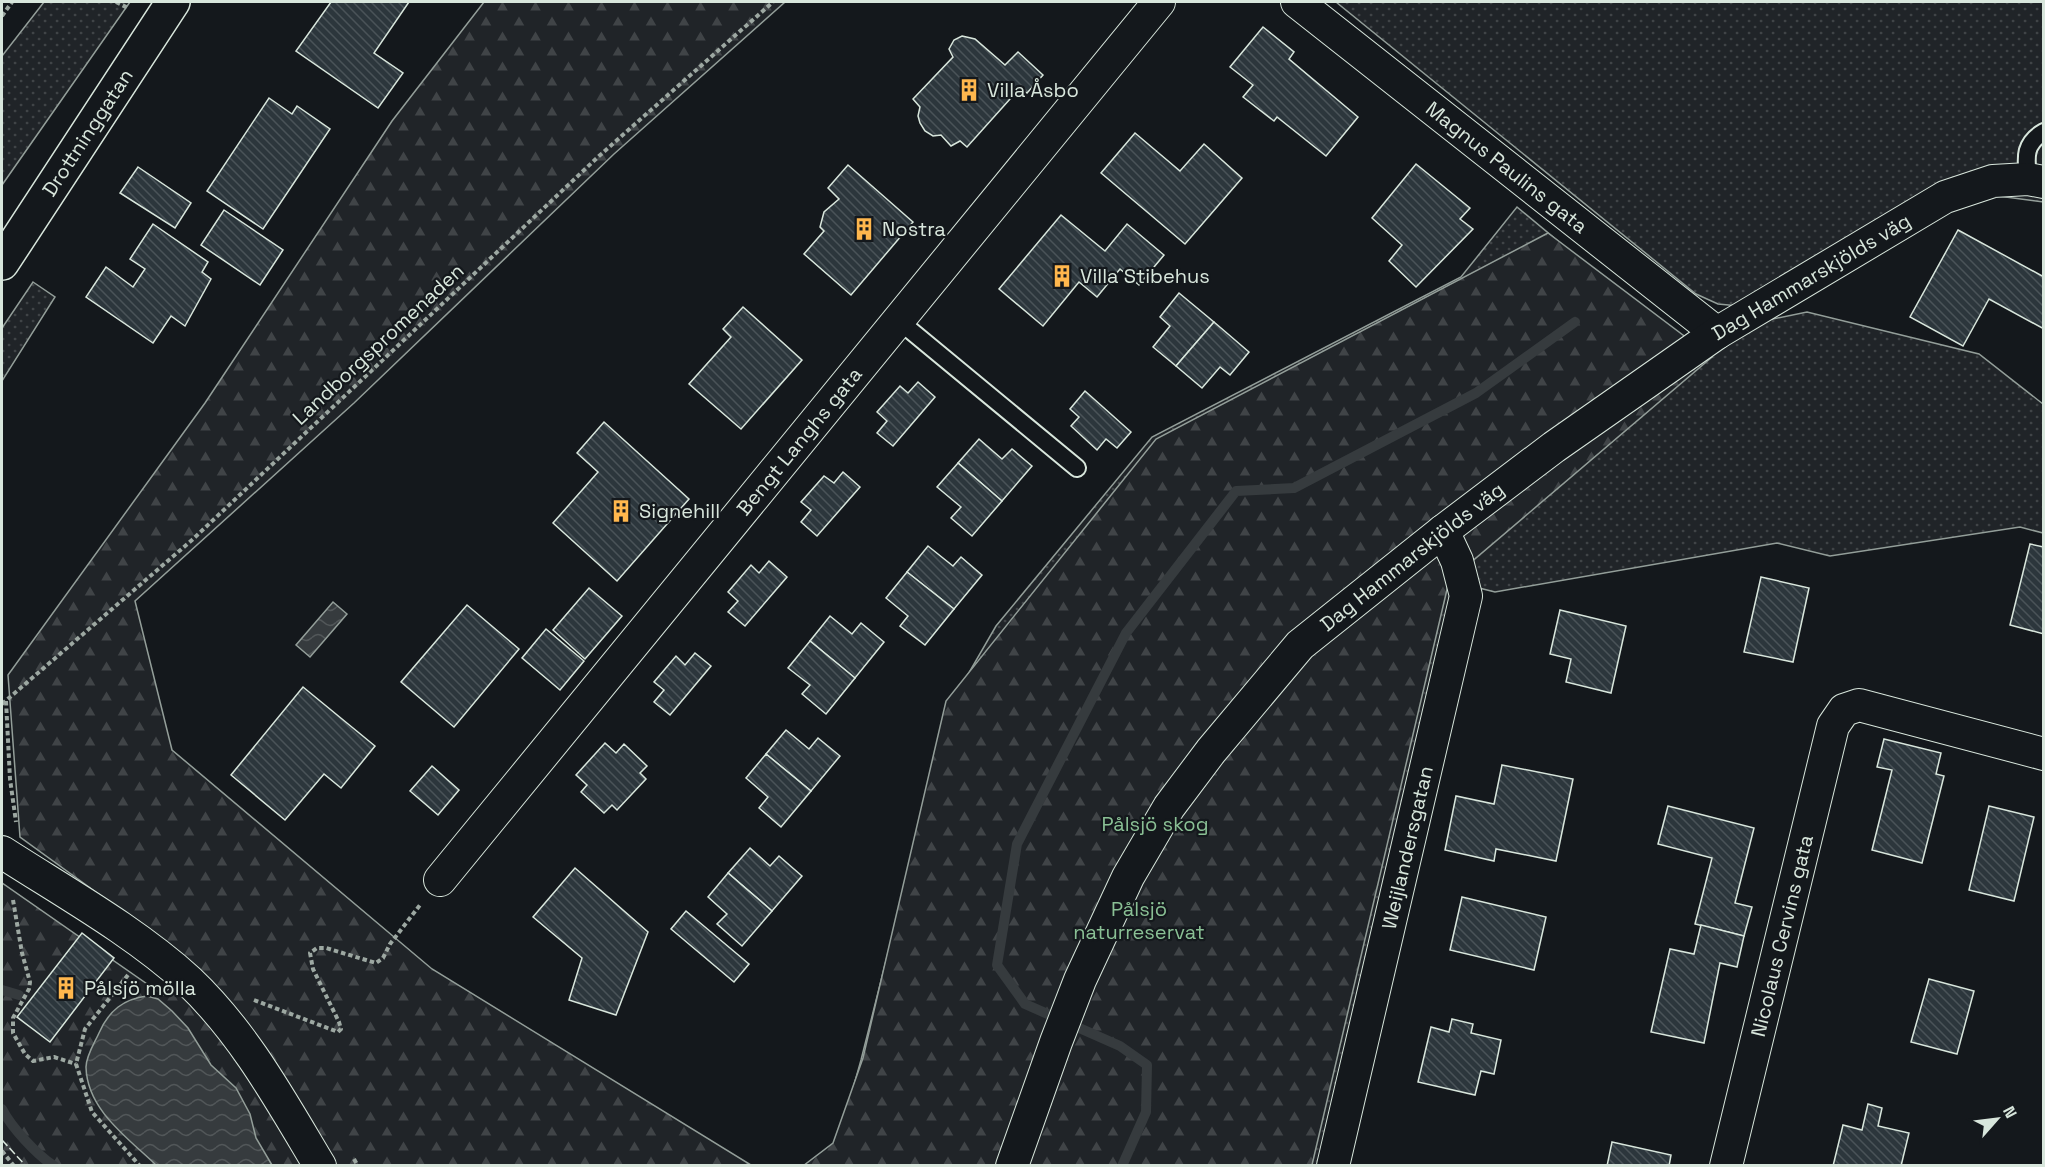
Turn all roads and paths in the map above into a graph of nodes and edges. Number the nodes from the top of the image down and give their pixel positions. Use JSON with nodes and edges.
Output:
{"nodes":[{"id":1,"x":12,"y":2,"type":"edge"},
{"id":2,"x":116,"y":2,"type":"edge"},
{"id":3,"x":173,"y":2,"type":"edge"},
{"id":4,"x":773,"y":2,"type":"edge"},
{"id":5,"x":1159,"y":2,"type":"edge"},
{"id":6,"x":1297,"y":2,"type":"edge"},
{"id":7,"x":134,"y":11,"type":"dead end"},
{"id":8,"x":2,"y":16,"type":"edge"},
{"id":9,"x":2043,"y":132,"type":"edge"},
{"id":10,"x":2036,"y":181,"type":"edge"},
{"id":11,"x":2,"y":263,"type":"edge"},
{"id":12,"x":898,"y":320,"type":"junction"},
{"id":13,"x":1717,"y":333,"type":"junction"},
{"id":14,"x":1077,"y":468,"type":"dead end"},
{"id":15,"x":1443,"y":531,"type":"junction"},
{"id":16,"x":6,"y":700,"type":"junction"},
{"id":17,"x":2,"y":704,"type":"edge"},
{"id":18,"x":2043,"y":754,"type":"edge"},
{"id":19,"x":6,"y":855,"type":"edge"},
{"id":20,"x":440,"y":880,"type":"joint"},
{"id":21,"x":149,"y":949,"type":"junction"},
{"id":22,"x":245,"y":997,"type":"dead end"},
{"id":23,"x":76,"y":1064,"type":"junction"},
{"id":24,"x":2,"y":1151,"type":"edge"},
{"id":25,"x":14,"y":1166,"type":"edge"},
{"id":26,"x":140,"y":1166,"type":"edge"},
{"id":27,"x":320,"y":1166,"type":"edge"},
{"id":28,"x":1012,"y":1166,"type":"edge"},
{"id":29,"x":1334,"y":1166,"type":"edge"},
{"id":30,"x":1726,"y":1166,"type":"edge"}],
"edges":[{"from":1,"to":8,"type":"path"},
{"from":2,"to":7,"type":"path"},
{"from":3,"to":11,"type":"street","name":"Drottninggatan"},
{"from":4,"to":16,"type":"path","name":"Landborgspromenaden"},
{"from":5,"to":12,"type":"street","name":"Bengt Langhs gata"},
{"from":6,"to":13,"type":"street","name":"Magnus Paulins gata"},
{"from":9,"to":10,"type":"lane"},
{"from":10,"to":13,"type":"street","name":"Dag Hammarskjölds väg"},
{"from":12,"to":14,"type":"lane"},
{"from":12,"to":20,"type":"street","name":"Bengt Langhs gata"},
{"from":13,"to":15,"type":"street","name":"Dag Hammarskjölds väg"},
{"from":15,"to":28,"type":"street","name":"Dag Hammarskjölds väg"},
{"from":15,"to":29,"type":"street","name":"Weijlandersgatan"},
{"from":16,"to":17,"type":"path","name":"Landborgspromenaden"},
{"from":16,"to":19,"type":"path"},
{"from":18,"to":30,"type":"street","name":"Nicolaus Cervins gata"},
{"from":19,"to":21,"type":"street"},
{"from":19,"to":23,"type":"path"},
{"from":20,"to":22,"type":"path"},
{"from":21,"to":23,"type":"path"},
{"from":21,"to":27,"type":"street"},
{"from":23,"to":26,"type":"path"},
{"from":24,"to":25,"type":"path"}]}
